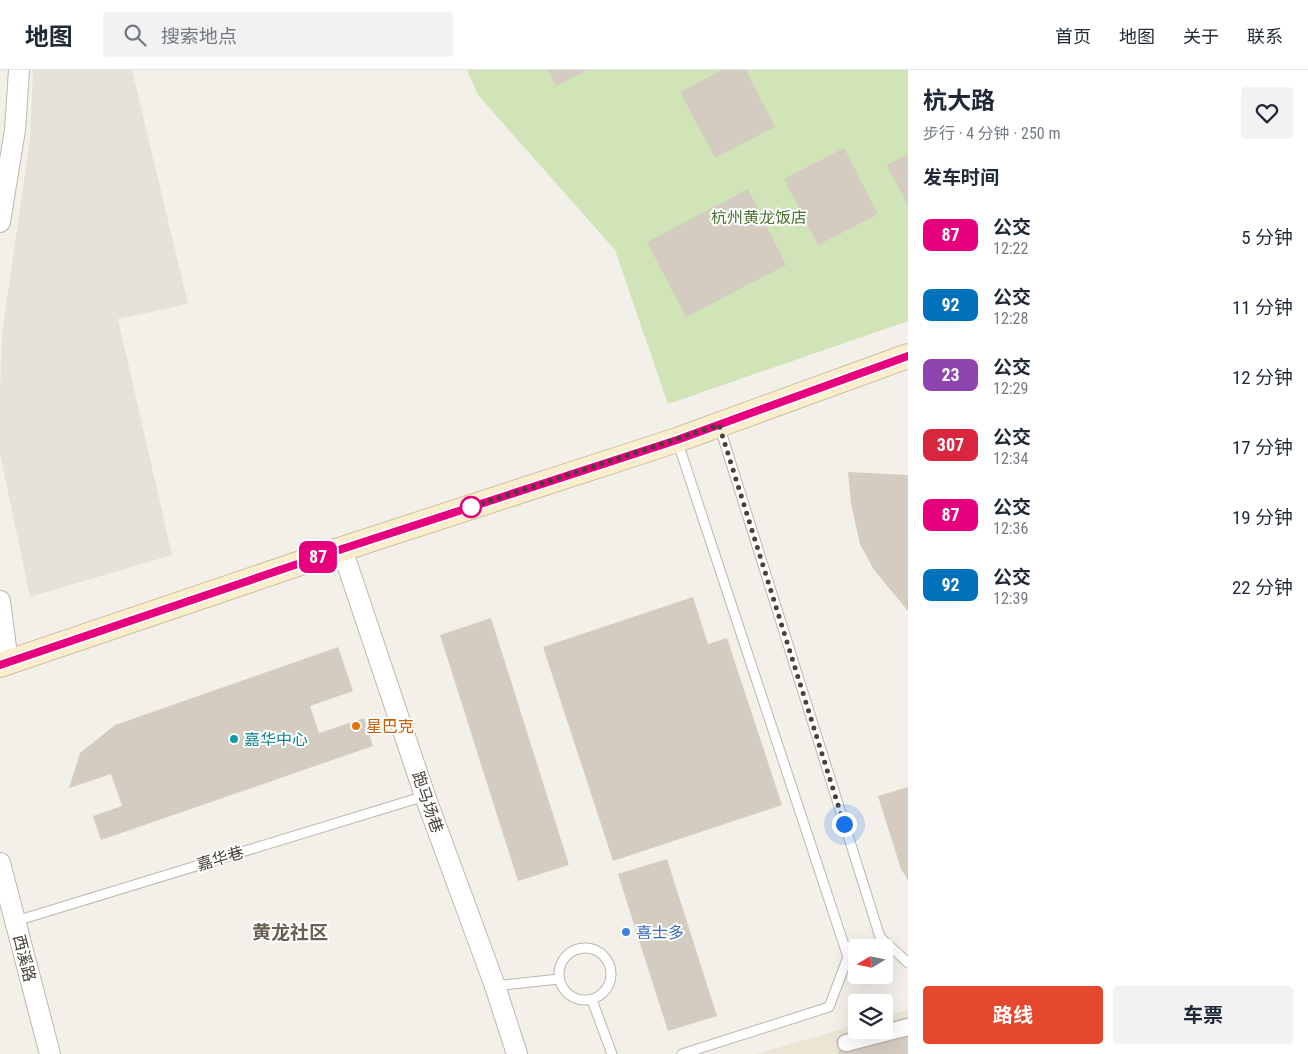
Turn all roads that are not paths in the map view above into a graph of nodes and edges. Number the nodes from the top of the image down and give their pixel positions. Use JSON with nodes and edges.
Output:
{"nodes":[{"id":1,"x":19,"y":70,"type":"edge"},
{"id":2,"x":0,"y":222,"type":"edge"},
{"id":3,"x":908,"y":356,"type":"edge"},
{"id":4,"x":719,"y":425,"type":"junction"},
{"id":5,"x":677,"y":440,"type":"junction"},
{"id":6,"x":342,"y":549,"type":"junction"},
{"id":7,"x":0,"y":601,"type":"edge"},
{"id":8,"x":4,"y":664,"type":"edge"},
{"id":9,"x":425,"y":796,"type":"junction"},
{"id":10,"x":0,"y":863,"type":"edge"},
{"id":11,"x":16,"y":921,"type":"junction"},
{"id":12,"x":908,"y":963,"type":"edge"},
{"id":13,"x":559,"y":978,"type":"junction"},
{"id":14,"x":495,"y":986,"type":"junction"},
{"id":15,"x":592,"y":1000,"type":"junction"},
{"id":16,"x":908,"y":1027,"type":"edge"},
{"id":17,"x":846,"y":1043,"type":"dead end"},
{"id":18,"x":50,"y":1054,"type":"edge"},
{"id":19,"x":517,"y":1054,"type":"edge"},
{"id":20,"x":612,"y":1054,"type":"edge"},
{"id":21,"x":682,"y":1054,"type":"edge"}],
"edges":[{"from":1,"to":2,"type":"street"},
{"from":3,"to":4,"type":"main road"},
{"from":4,"to":5,"type":"main road"},
{"from":4,"to":12,"type":"lane"},
{"from":5,"to":6,"type":"main road"},
{"from":5,"to":21,"type":"lane"},
{"from":6,"to":8,"type":"main road"},
{"from":6,"to":9,"type":"street","name":"跑马场巷"},
{"from":7,"to":8,"type":"street"},
{"from":9,"to":11,"type":"lane","name":"嘉华巷"},
{"from":9,"to":14,"type":"street","name":"跑马场巷"},
{"from":10,"to":11,"type":"street","name":"西溪路"},
{"from":11,"to":18,"type":"street","name":"西溪路"},
{"from":13,"to":14,"type":"lane"},
{"from":13,"to":15,"type":"lane"},
{"from":13,"to":15,"type":"lane"},
{"from":14,"to":19,"type":"street","name":"跑马场巷"},
{"from":15,"to":20,"type":"lane"},
{"from":16,"to":17,"type":"street"}]}
